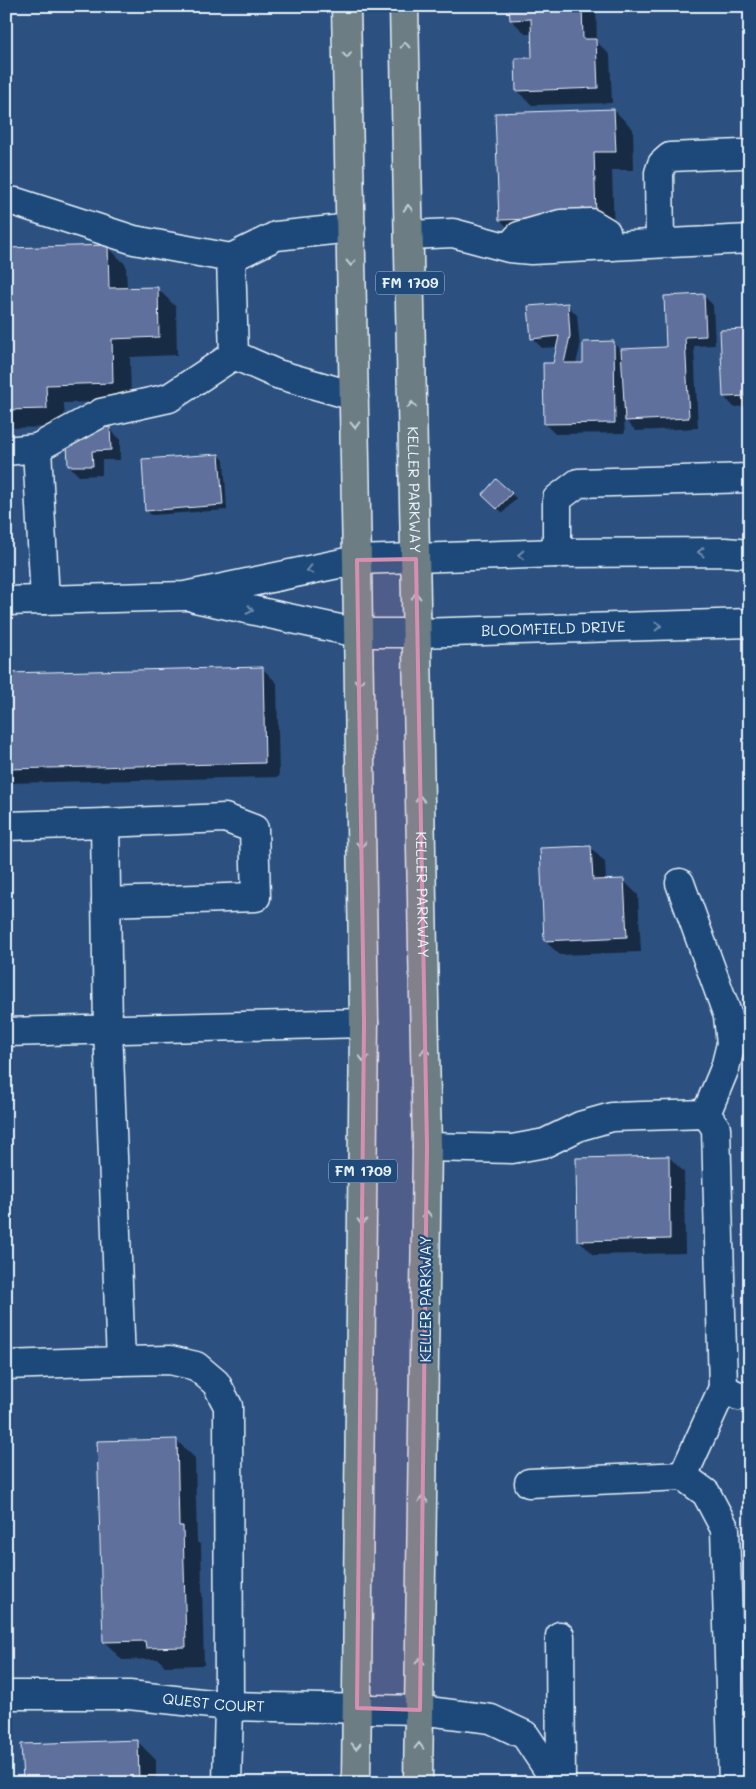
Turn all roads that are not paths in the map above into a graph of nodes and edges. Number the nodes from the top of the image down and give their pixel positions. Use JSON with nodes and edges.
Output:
{"nodes":[{"id":1,"x":346,"y":6,"type":"edge"},
{"id":2,"x":404,"y":6,"type":"edge"},
{"id":3,"x":741,"y":154,"type":"dead end"},
{"id":4,"x":6,"y":202,"type":"edge"},
{"id":5,"x":350,"y":228,"type":"junction"},
{"id":6,"x":409,"y":235,"type":"junction"},
{"id":7,"x":750,"y":239,"type":"edge"},
{"id":8,"x":660,"y":243,"type":"junction"},
{"id":9,"x":231,"y":258,"type":"junction"},
{"id":10,"x":234,"y":355,"type":"junction"},
{"id":11,"x":354,"y":396,"type":"junction"},
{"id":12,"x":37,"y":448,"type":"junction"},
{"id":13,"x":6,"y":451,"type":"edge"},
{"id":14,"x":750,"y":478,"type":"edge"},
{"id":15,"x":557,"y":553,"type":"junction"},
{"id":16,"x":750,"y":554,"type":"edge"},
{"id":17,"x":416,"y":559,"type":"junction"},
{"id":18,"x":357,"y":560,"type":"junction"},
{"id":19,"x":185,"y":596,"type":"junction"},
{"id":20,"x":45,"y":600,"type":"junction"},
{"id":21,"x":6,"y":601,"type":"edge"},
{"id":22,"x":750,"y":623,"type":"edge"},
{"id":23,"x":358,"y":633,"type":"junction"},
{"id":24,"x":417,"y":633,"type":"junction"},
{"id":25,"x":105,"y":824,"type":"junction"},
{"id":26,"x":6,"y":826,"type":"edge"},
{"id":27,"x":680,"y":883,"type":"dead end"},
{"id":28,"x":106,"y":902,"type":"junction"},
{"id":29,"x":364,"y":1023,"type":"junction"},
{"id":30,"x":108,"y":1029,"type":"junction"},
{"id":31,"x":6,"y":1032,"type":"edge"},
{"id":32,"x":706,"y":1114,"type":"junction"},
{"id":33,"x":427,"y":1147,"type":"junction"},
{"id":34,"x":121,"y":1361,"type":"junction"},
{"id":35,"x":6,"y":1365,"type":"edge"},
{"id":36,"x":724,"y":1388,"type":"junction"},
{"id":37,"x":750,"y":1396,"type":"edge"},
{"id":38,"x":683,"y":1476,"type":"junction"},
{"id":39,"x":529,"y":1483,"type":"dead end"},
{"id":40,"x":560,"y":1636,"type":"dead end"},
{"id":41,"x":6,"y":1695,"type":"edge"},
{"id":42,"x":229,"y":1706,"type":"junction"},
{"id":43,"x":357,"y":1708,"type":"junction"},
{"id":44,"x":420,"y":1710,"type":"junction"},
{"id":45,"x":227,"y":1783,"type":"edge"},
{"id":46,"x":356,"y":1783,"type":"edge"},
{"id":47,"x":418,"y":1783,"type":"edge"},
{"id":48,"x":557,"y":1783,"type":"edge"},
{"id":49,"x":561,"y":1783,"type":"edge"},
{"id":50,"x":734,"y":1783,"type":"edge"}],
"edges":[{"from":1,"to":5,"type":"main road","number":"FM 1709","one_way":true},
{"from":6,"to":2,"type":"main road","name":"KELLER PARKWAY","number":"FM 1709","one_way":true},
{"from":3,"to":8,"type":"street"},
{"from":4,"to":9,"type":"street"},
{"from":5,"to":9,"type":"street"},
{"from":5,"to":11,"type":"main road","number":"FM 1709","one_way":true},
{"from":6,"to":8,"type":"street"},
{"from":17,"to":6,"type":"main road","name":"KELLER PARKWAY","number":"FM 1709","one_way":true},
{"from":7,"to":8,"type":"street"},
{"from":9,"to":10,"type":"street"},
{"from":10,"to":11,"type":"street"},
{"from":10,"to":12,"type":"street"},
{"from":11,"to":18,"type":"main road","number":"FM 1709","one_way":true},
{"from":12,"to":13,"type":"street"},
{"from":12,"to":20,"type":"street"},
{"from":14,"to":15,"type":"street"},
{"from":16,"to":15,"type":"street","one_way":true},
{"from":15,"to":17,"type":"street","one_way":true},
{"from":17,"to":18,"type":"street"},
{"from":24,"to":17,"type":"main road","name":"KELLER PARKWAY","number":"FM 1709","one_way":true},
{"from":18,"to":19,"type":"street","one_way":true},
{"from":18,"to":23,"type":"main road","number":"FM 1709"},
{"from":19,"to":20,"type":"street"},
{"from":19,"to":23,"type":"street","name":"BLOOMFIELD DRIVE","one_way":true},
{"from":20,"to":21,"type":"street"},
{"from":24,"to":22,"type":"street","name":"BLOOMFIELD DRIVE","one_way":true},
{"from":23,"to":24,"type":"street","name":"BLOOMFIELD DRIVE"},
{"from":23,"to":29,"type":"main road","number":"FM 1709","one_way":true},
{"from":33,"to":24,"type":"main road","name":"KELLER PARKWAY","number":"FM 1709","one_way":true},
{"from":25,"to":26,"type":"street"},
{"from":25,"to":28,"type":"street"},
{"from":25,"to":28,"type":"street"},
{"from":27,"to":32,"type":"street"},
{"from":28,"to":30,"type":"street"},
{"from":29,"to":30,"type":"street"},
{"from":29,"to":43,"type":"main road","number":"FM 1709","one_way":true},
{"from":30,"to":31,"type":"street"},
{"from":30,"to":34,"type":"street"},
{"from":32,"to":33,"type":"street"},
{"from":32,"to":36,"type":"street"},
{"from":44,"to":33,"type":"main road","name":"KELLER PARKWAY","number":"FM 1709","one_way":true},
{"from":34,"to":35,"type":"street"},
{"from":34,"to":42,"type":"street"},
{"from":36,"to":37,"type":"street"},
{"from":36,"to":38,"type":"street"},
{"from":38,"to":39,"type":"street"},
{"from":38,"to":50,"type":"street"},
{"from":40,"to":49,"type":"street"},
{"from":41,"to":42,"type":"street","name":"QUEST COURT"},
{"from":42,"to":43,"type":"street","name":"QUEST COURT"},
{"from":42,"to":45,"type":"street"},
{"from":43,"to":44,"type":"street","name":"QUEST COURT"},
{"from":43,"to":46,"type":"main road","number":"FM 1709","one_way":true},
{"from":47,"to":44,"type":"main road","name":"KELLER PARKWAY","number":"FM 1709","one_way":true},
{"from":44,"to":48,"type":"street","name":"QUEST COURT"}]}
